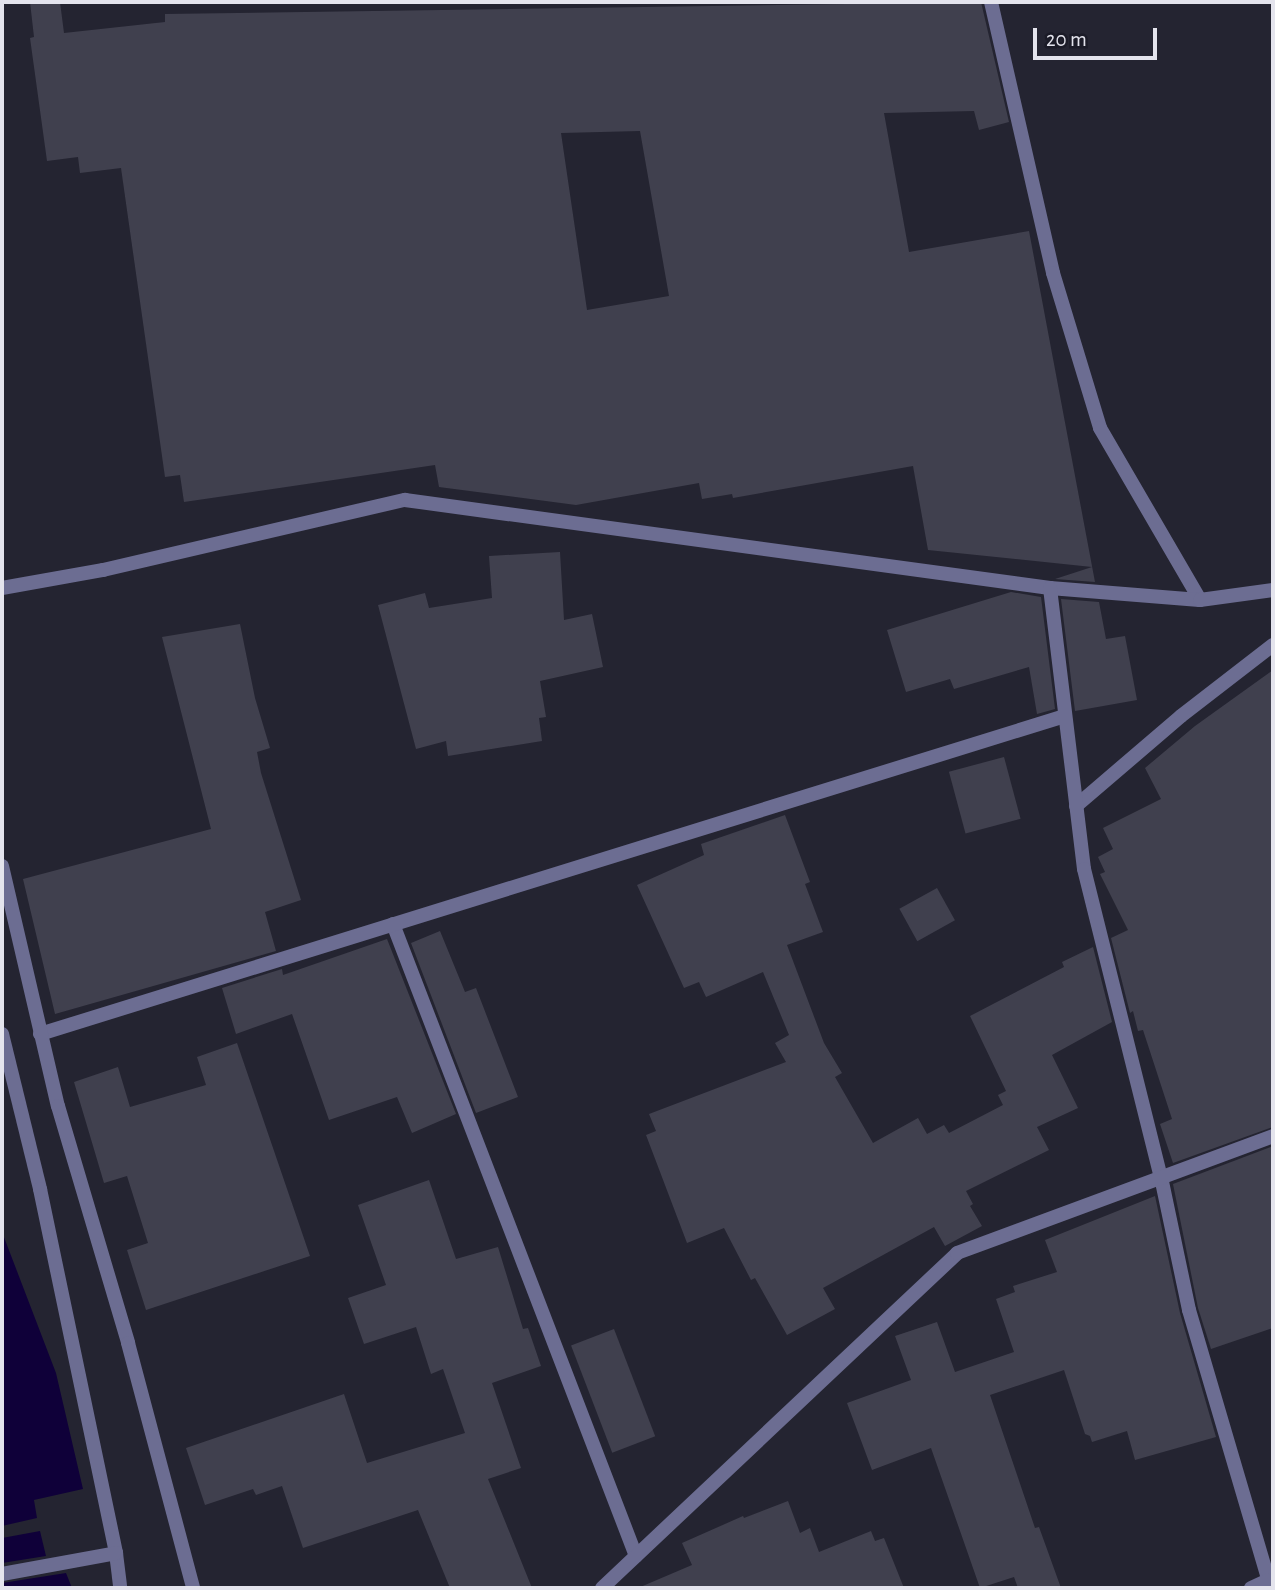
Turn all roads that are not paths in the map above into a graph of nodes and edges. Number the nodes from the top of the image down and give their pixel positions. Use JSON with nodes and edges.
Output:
{"nodes":[{"id":1,"x":991,"y":2,"type":"edge"},
{"id":2,"x":2,"y":588,"type":"edge"},
{"id":3,"x":1050,"y":588,"type":"junction"},
{"id":4,"x":1273,"y":590,"type":"edge"},
{"id":5,"x":1200,"y":600,"type":"junction"},
{"id":6,"x":1273,"y":645,"type":"edge"},
{"id":7,"x":1065,"y":716,"type":"junction"},
{"id":8,"x":1076,"y":806,"type":"junction"},
{"id":9,"x":2,"y":866,"type":"edge"},
{"id":10,"x":393,"y":924,"type":"junction"},
{"id":11,"x":2,"y":1034,"type":"edge"},
{"id":12,"x":40,"y":1034,"type":"junction"},
{"id":13,"x":1273,"y":1136,"type":"edge"},
{"id":14,"x":1161,"y":1177,"type":"junction"},
{"id":15,"x":116,"y":1553,"type":"junction"},
{"id":16,"x":636,"y":1556,"type":"junction"},
{"id":17,"x":2,"y":1574,"type":"edge"},
{"id":18,"x":1269,"y":1584,"type":"edge"},
{"id":19,"x":120,"y":1588,"type":"edge"},
{"id":20,"x":193,"y":1588,"type":"edge"},
{"id":21,"x":602,"y":1588,"type":"edge"},
{"id":22,"x":1251,"y":1588,"type":"edge"}],
"edges":[{"from":1,"to":5,"type":"street"},
{"from":2,"to":3,"type":"street"},
{"from":3,"to":5,"type":"street"},
{"from":3,"to":7,"type":"street"},
{"from":4,"to":5,"type":"street"},
{"from":6,"to":8,"type":"street"},
{"from":7,"to":8,"type":"street"},
{"from":7,"to":10,"type":"street"},
{"from":8,"to":14,"type":"street"},
{"from":9,"to":12,"type":"street"},
{"from":10,"to":12,"type":"street"},
{"from":10,"to":16,"type":"street"},
{"from":11,"to":15,"type":"street"},
{"from":12,"to":20,"type":"street"},
{"from":13,"to":14,"type":"street"},
{"from":14,"to":16,"type":"street"},
{"from":14,"to":18,"type":"street"},
{"from":15,"to":17,"type":"street"},
{"from":15,"to":19,"type":"street"},
{"from":16,"to":21,"type":"street"},
{"from":18,"to":22,"type":"street"}]}
